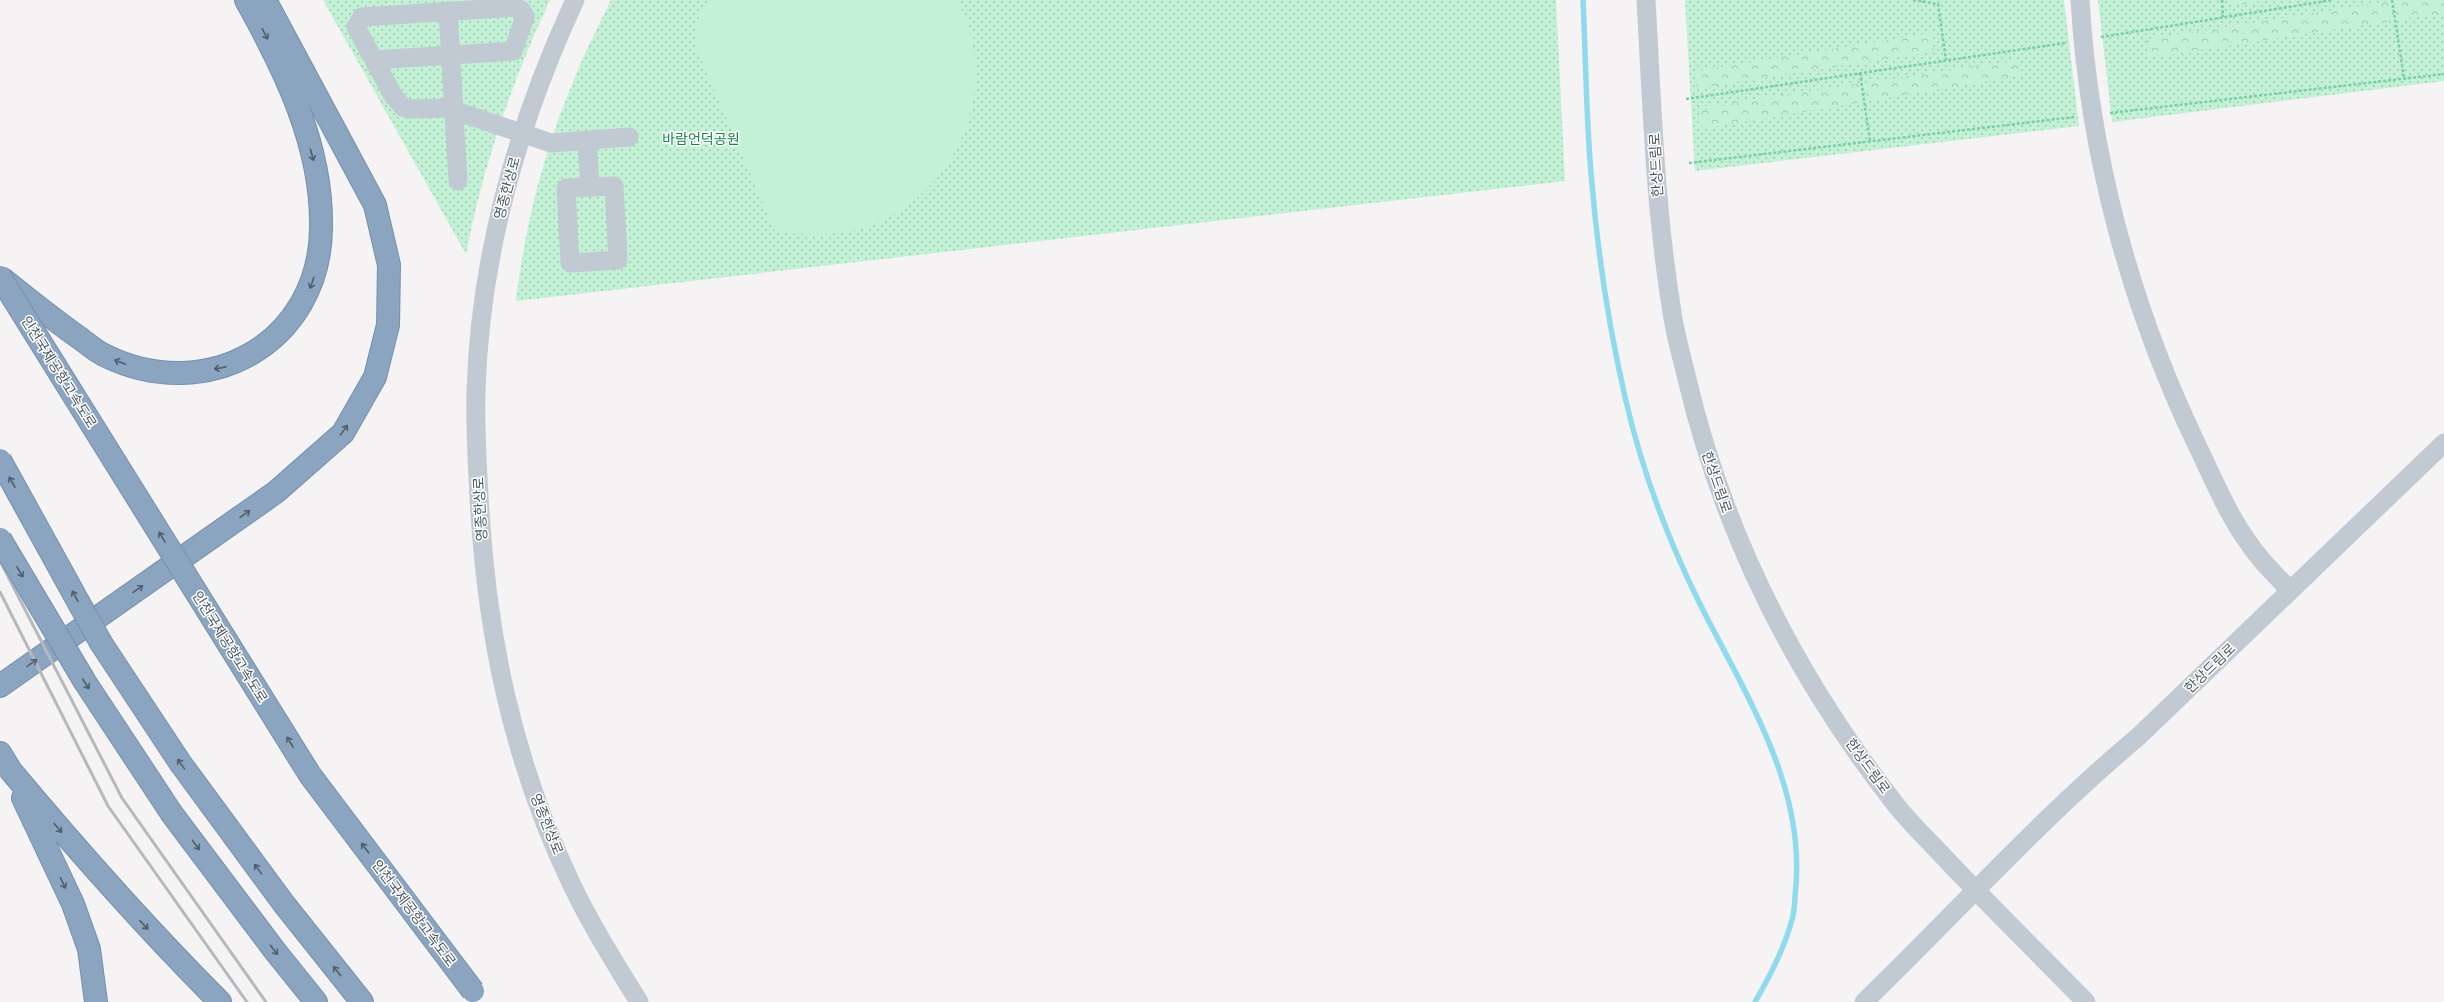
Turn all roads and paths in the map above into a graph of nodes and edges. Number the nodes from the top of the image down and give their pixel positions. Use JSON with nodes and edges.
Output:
{"nodes":[{"id":1,"x":246,"y":0,"type":"edge"},
{"id":2,"x":265,"y":0,"type":"edge"},
{"id":3,"x":575,"y":0,"type":"edge"},
{"id":4,"x":1646,"y":0,"type":"edge"},
{"id":5,"x":1913,"y":0,"type":"edge"},
{"id":6,"x":2080,"y":0,"type":"edge"},
{"id":7,"x":2222,"y":0,"type":"edge"},
{"id":8,"x":2332,"y":0,"type":"edge"},
{"id":9,"x":2392,"y":0,"type":"edge"},
{"id":10,"x":448,"y":11,"type":"junction"},
{"id":11,"x":2223,"y":17,"type":"junction"},
{"id":12,"x":2096,"y":37,"type":"dead end"},
{"id":13,"x":2071,"y":42,"type":"dead end"},
{"id":14,"x":450,"y":55,"type":"junction"},
{"id":15,"x":374,"y":60,"type":"junction"},
{"id":16,"x":1946,"y":60,"type":"junction"},
{"id":17,"x":1860,"y":73,"type":"junction"},
{"id":18,"x":2444,"y":74,"type":"edge"},
{"id":19,"x":2404,"y":78,"type":"junction"},
{"id":20,"x":1686,"y":99,"type":"dead end"},
{"id":21,"x":453,"y":109,"type":"junction"},
{"id":22,"x":2106,"y":114,"type":"dead end"},
{"id":23,"x":2078,"y":117,"type":"dead end"},
{"id":24,"x":522,"y":133,"type":"junction"},
{"id":25,"x":628,"y":137,"type":"dead end"},
{"id":26,"x":587,"y":140,"type":"junction"},
{"id":27,"x":1870,"y":142,"type":"junction"},
{"id":28,"x":1689,"y":163,"type":"dead end"},
{"id":29,"x":458,"y":181,"type":"dead end"},
{"id":30,"x":590,"y":187,"type":"junction"},
{"id":31,"x":0,"y":277,"type":"edge"},
{"id":32,"x":2444,"y":443,"type":"edge"},
{"id":33,"x":0,"y":460,"type":"edge"},
{"id":34,"x":0,"y":539,"type":"edge"},
{"id":35,"x":2290,"y":590,"type":"junction"},
{"id":36,"x":0,"y":686,"type":"edge"},
{"id":37,"x":0,"y":753,"type":"edge"},
{"id":38,"x":11,"y":771,"type":"junction"},
{"id":39,"x":1976,"y":891,"type":"junction"},
{"id":40,"x":477,"y":997,"type":"edge"},
{"id":41,"x":96,"y":1002,"type":"edge"},
{"id":42,"x":220,"y":1002,"type":"edge"},
{"id":43,"x":316,"y":1002,"type":"edge"},
{"id":44,"x":362,"y":1002,"type":"edge"},
{"id":45,"x":639,"y":1002,"type":"edge"},
{"id":46,"x":1864,"y":1002,"type":"edge"},
{"id":47,"x":2086,"y":1002,"type":"edge"}],
"edges":[{"from":1,"to":31,"type":"highway","one_way":true},
{"from":36,"to":2,"type":"highway","one_way":true},
{"from":3,"to":24,"type":"street","name":"영종한상로"},
{"from":4,"to":39,"type":"street","name":"한상드림로"},
{"from":5,"to":16,"type":"path"},
{"from":6,"to":35,"type":"street"},
{"from":7,"to":11,"type":"path"},
{"from":8,"to":11,"type":"path"},
{"from":9,"to":19,"type":"path"},
{"from":10,"to":14,"type":"street"},
{"from":10,"to":14,"type":"street"},
{"from":10,"to":15,"type":"street"},
{"from":11,"to":12,"type":"path"},
{"from":13,"to":16,"type":"path"},
{"from":14,"to":15,"type":"street"},
{"from":14,"to":21,"type":"street"},
{"from":15,"to":21,"type":"street"},
{"from":16,"to":17,"type":"path"},
{"from":17,"to":20,"type":"path"},
{"from":17,"to":27,"type":"path"},
{"from":18,"to":19,"type":"path"},
{"from":19,"to":22,"type":"path"},
{"from":21,"to":24,"type":"street"},
{"from":21,"to":29,"type":"street"},
{"from":23,"to":27,"type":"path"},
{"from":24,"to":26,"type":"street"},
{"from":24,"to":45,"type":"street","name":"영종한상로"},
{"from":25,"to":26,"type":"street"},
{"from":26,"to":30,"type":"street"},
{"from":27,"to":28,"type":"path"},
{"from":30,"to":30,"type":"street"},
{"from":40,"to":31,"type":"highway","name":"인천국제공항고속도로","one_way":true,"bridge":true},
{"from":32,"to":35,"type":"street","name":"한상드림로"},
{"from":44,"to":33,"type":"highway","one_way":true,"bridge":true},
{"from":34,"to":43,"type":"highway","one_way":true,"bridge":true},
{"from":35,"to":39,"type":"street","name":"한상드림로"},
{"from":37,"to":38,"type":"highway"},
{"from":38,"to":41,"type":"highway","one_way":true},
{"from":38,"to":42,"type":"highway","one_way":true},
{"from":39,"to":46,"type":"street","name":"한상드림로"},
{"from":39,"to":47,"type":"street","name":"한상드림로"}]}
